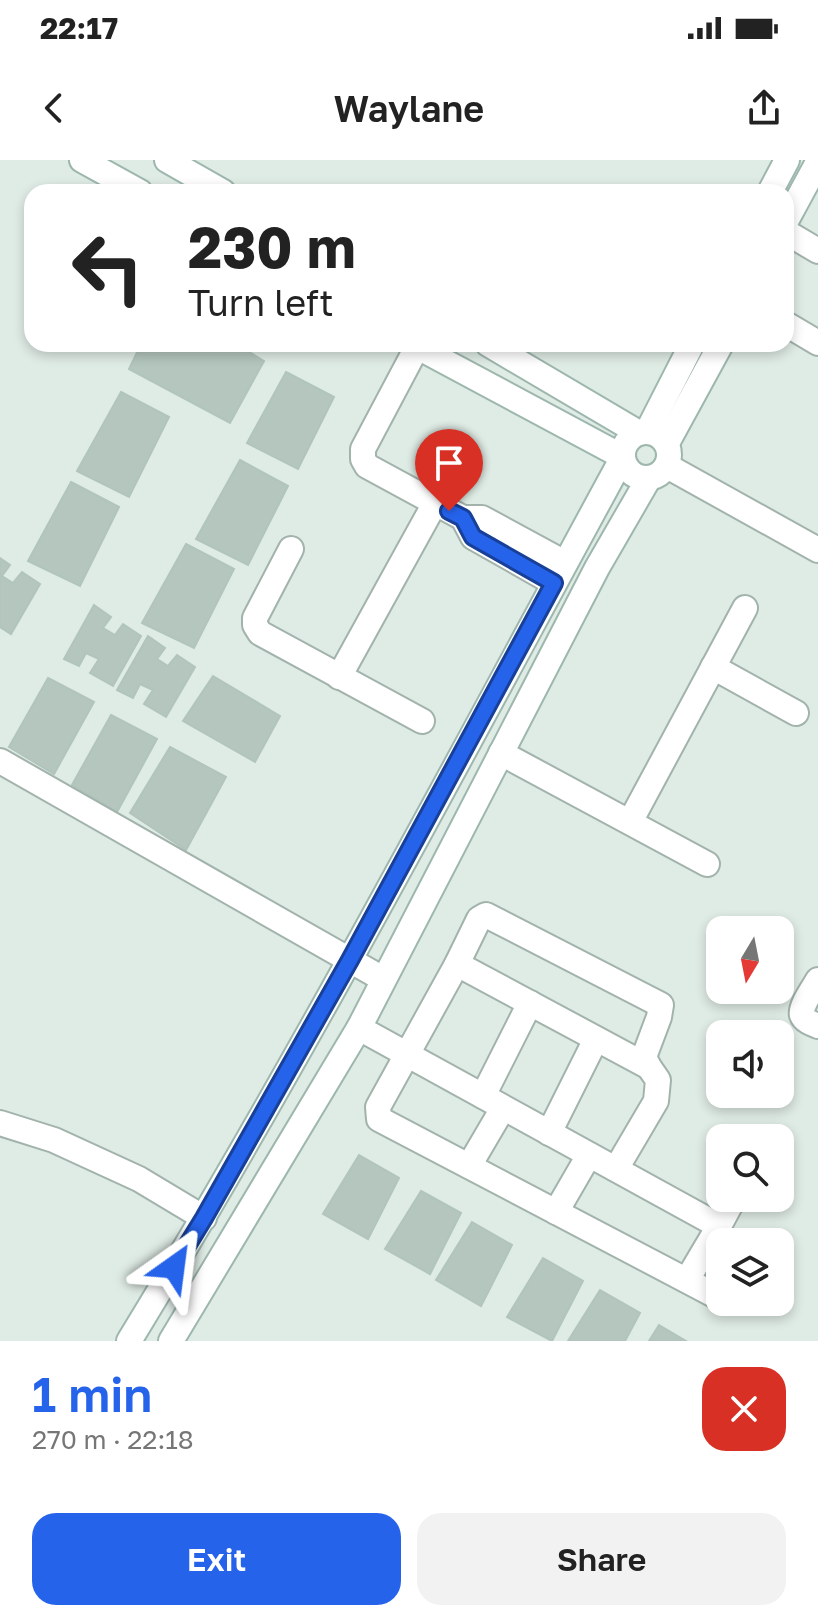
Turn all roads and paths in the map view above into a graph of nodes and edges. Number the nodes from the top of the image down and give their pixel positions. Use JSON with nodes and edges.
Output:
{"nodes":[{"id":1,"x":82,"y":160,"type":"edge"},
{"id":2,"x":167,"y":160,"type":"edge"},
{"id":3,"x":787,"y":160,"type":"edge"},
{"id":4,"x":818,"y":162,"type":"edge"},
{"id":5,"x":126,"y":184,"type":"edge"},
{"id":6,"x":209,"y":184,"type":"edge"},
{"id":7,"x":774,"y":184,"type":"edge"},
{"id":8,"x":794,"y":206,"type":"edge"},
{"id":9,"x":794,"y":237,"type":"edge"},
{"id":10,"x":818,"y":251,"type":"edge"},
{"id":11,"x":794,"y":329,"type":"edge"},
{"id":12,"x":818,"y":343,"type":"edge"},
{"id":13,"x":411,"y":352,"type":"edge"},
{"id":14,"x":427,"y":352,"type":"edge"},
{"id":15,"x":501,"y":352,"type":"edge"},
{"id":16,"x":689,"y":352,"type":"edge"},
{"id":17,"x":716,"y":352,"type":"edge"},
{"id":18,"x":654,"y":450,"type":"junction"},
{"id":19,"x":623,"y":457,"type":"junction"},
{"id":20,"x":435,"y":503,"type":"junction"},
{"id":21,"x":291,"y":549,"type":"dead end"},
{"id":22,"x":818,"y":550,"type":"edge"},
{"id":23,"x":560,"y":573,"type":"junction"},
{"id":24,"x":745,"y":608,"type":"dead end"},
{"id":25,"x":713,"y":667,"type":"junction"},
{"id":26,"x":339,"y":677,"type":"junction"},
{"id":27,"x":796,"y":713,"type":"dead end"},
{"id":28,"x":422,"y":721,"type":"dead end"},
{"id":29,"x":501,"y":753,"type":"junction"},
{"id":30,"x":0,"y":761,"type":"edge"},
{"id":31,"x":630,"y":822,"type":"junction"},
{"id":32,"x":707,"y":864,"type":"dead end"},
{"id":33,"x":350,"y":960,"type":"junction"},
{"id":34,"x":457,"y":964,"type":"junction"},
{"id":35,"x":383,"y":979,"type":"junction"},
{"id":36,"x":818,"y":980,"type":"edge"},
{"id":37,"x":530,"y":1003,"type":"junction"},
{"id":38,"x":818,"y":1026,"type":"edge"},
{"id":39,"x":359,"y":1028,"type":"junction"},
{"id":40,"x":596,"y":1039,"type":"junction"},
{"id":41,"x":406,"y":1054,"type":"junction"},
{"id":42,"x":649,"y":1067,"type":"junction"},
{"id":43,"x":493,"y":1102,"type":"junction"},
{"id":44,"x":0,"y":1123,"type":"edge"},
{"id":45,"x":549,"y":1133,"type":"junction"},
{"id":46,"x":589,"y":1155,"type":"junction"},
{"id":47,"x":469,"y":1166,"type":"junction"},
{"id":48,"x":616,"y":1169,"type":"junction"},
{"id":49,"x":556,"y":1212,"type":"junction"},
{"id":50,"x":726,"y":1212,"type":"edge"},
{"id":51,"x":204,"y":1218,"type":"junction"},
{"id":52,"x":719,"y":1226,"type":"junction"},
{"id":53,"x":687,"y":1280,"type":"junction"},
{"id":54,"x":706,"y":1290,"type":"edge"},
{"id":55,"x":129,"y":1341,"type":"edge"},
{"id":56,"x":171,"y":1341,"type":"edge"}],
"edges":[{"from":1,"to":5,"type":"street"},
{"from":2,"to":6,"type":"street"},
{"from":3,"to":7,"type":"street"},
{"from":4,"to":8,"type":"street"},
{"from":9,"to":10,"type":"street"},
{"from":11,"to":12,"type":"street"},
{"from":13,"to":20,"type":"street"},
{"from":14,"to":19,"type":"street"},
{"from":15,"to":18,"type":"street"},
{"from":16,"to":18,"type":"street"},
{"from":17,"to":18,"type":"street"},
{"from":18,"to":19,"type":"street"},
{"from":18,"to":19,"type":"street"},
{"from":18,"to":22,"type":"street"},
{"from":18,"to":29,"type":"street"},
{"from":19,"to":23,"type":"street"},
{"from":20,"to":23,"type":"street"},
{"from":20,"to":26,"type":"street"},
{"from":21,"to":26,"type":"street"},
{"from":23,"to":33,"type":"street"},
{"from":24,"to":25,"type":"street"},
{"from":25,"to":27,"type":"street"},
{"from":25,"to":31,"type":"street"},
{"from":26,"to":28,"type":"street"},
{"from":29,"to":31,"type":"street"},
{"from":29,"to":35,"type":"street"},
{"from":30,"to":33,"type":"street"},
{"from":31,"to":32,"type":"street"},
{"from":33,"to":35,"type":"street"},
{"from":33,"to":51,"type":"street"},
{"from":34,"to":37,"type":"street"},
{"from":34,"to":41,"type":"street"},
{"from":34,"to":42,"type":"street"},
{"from":35,"to":39,"type":"street"},
{"from":36,"to":38,"type":"street"},
{"from":37,"to":40,"type":"street"},
{"from":37,"to":43,"type":"street"},
{"from":39,"to":41,"type":"street"},
{"from":39,"to":56,"type":"street"},
{"from":40,"to":42,"type":"street"},
{"from":40,"to":45,"type":"street"},
{"from":41,"to":43,"type":"street"},
{"from":41,"to":47,"type":"street"},
{"from":42,"to":48,"type":"street"},
{"from":43,"to":45,"type":"street"},
{"from":43,"to":47,"type":"street"},
{"from":44,"to":51,"type":"street"},
{"from":45,"to":46,"type":"street"},
{"from":46,"to":48,"type":"street"},
{"from":46,"to":49,"type":"street"},
{"from":47,"to":49,"type":"street"},
{"from":48,"to":52,"type":"street"},
{"from":49,"to":53,"type":"street"},
{"from":50,"to":52,"type":"street"},
{"from":51,"to":55,"type":"street"},
{"from":52,"to":53,"type":"street"},
{"from":53,"to":54,"type":"street"}]}
